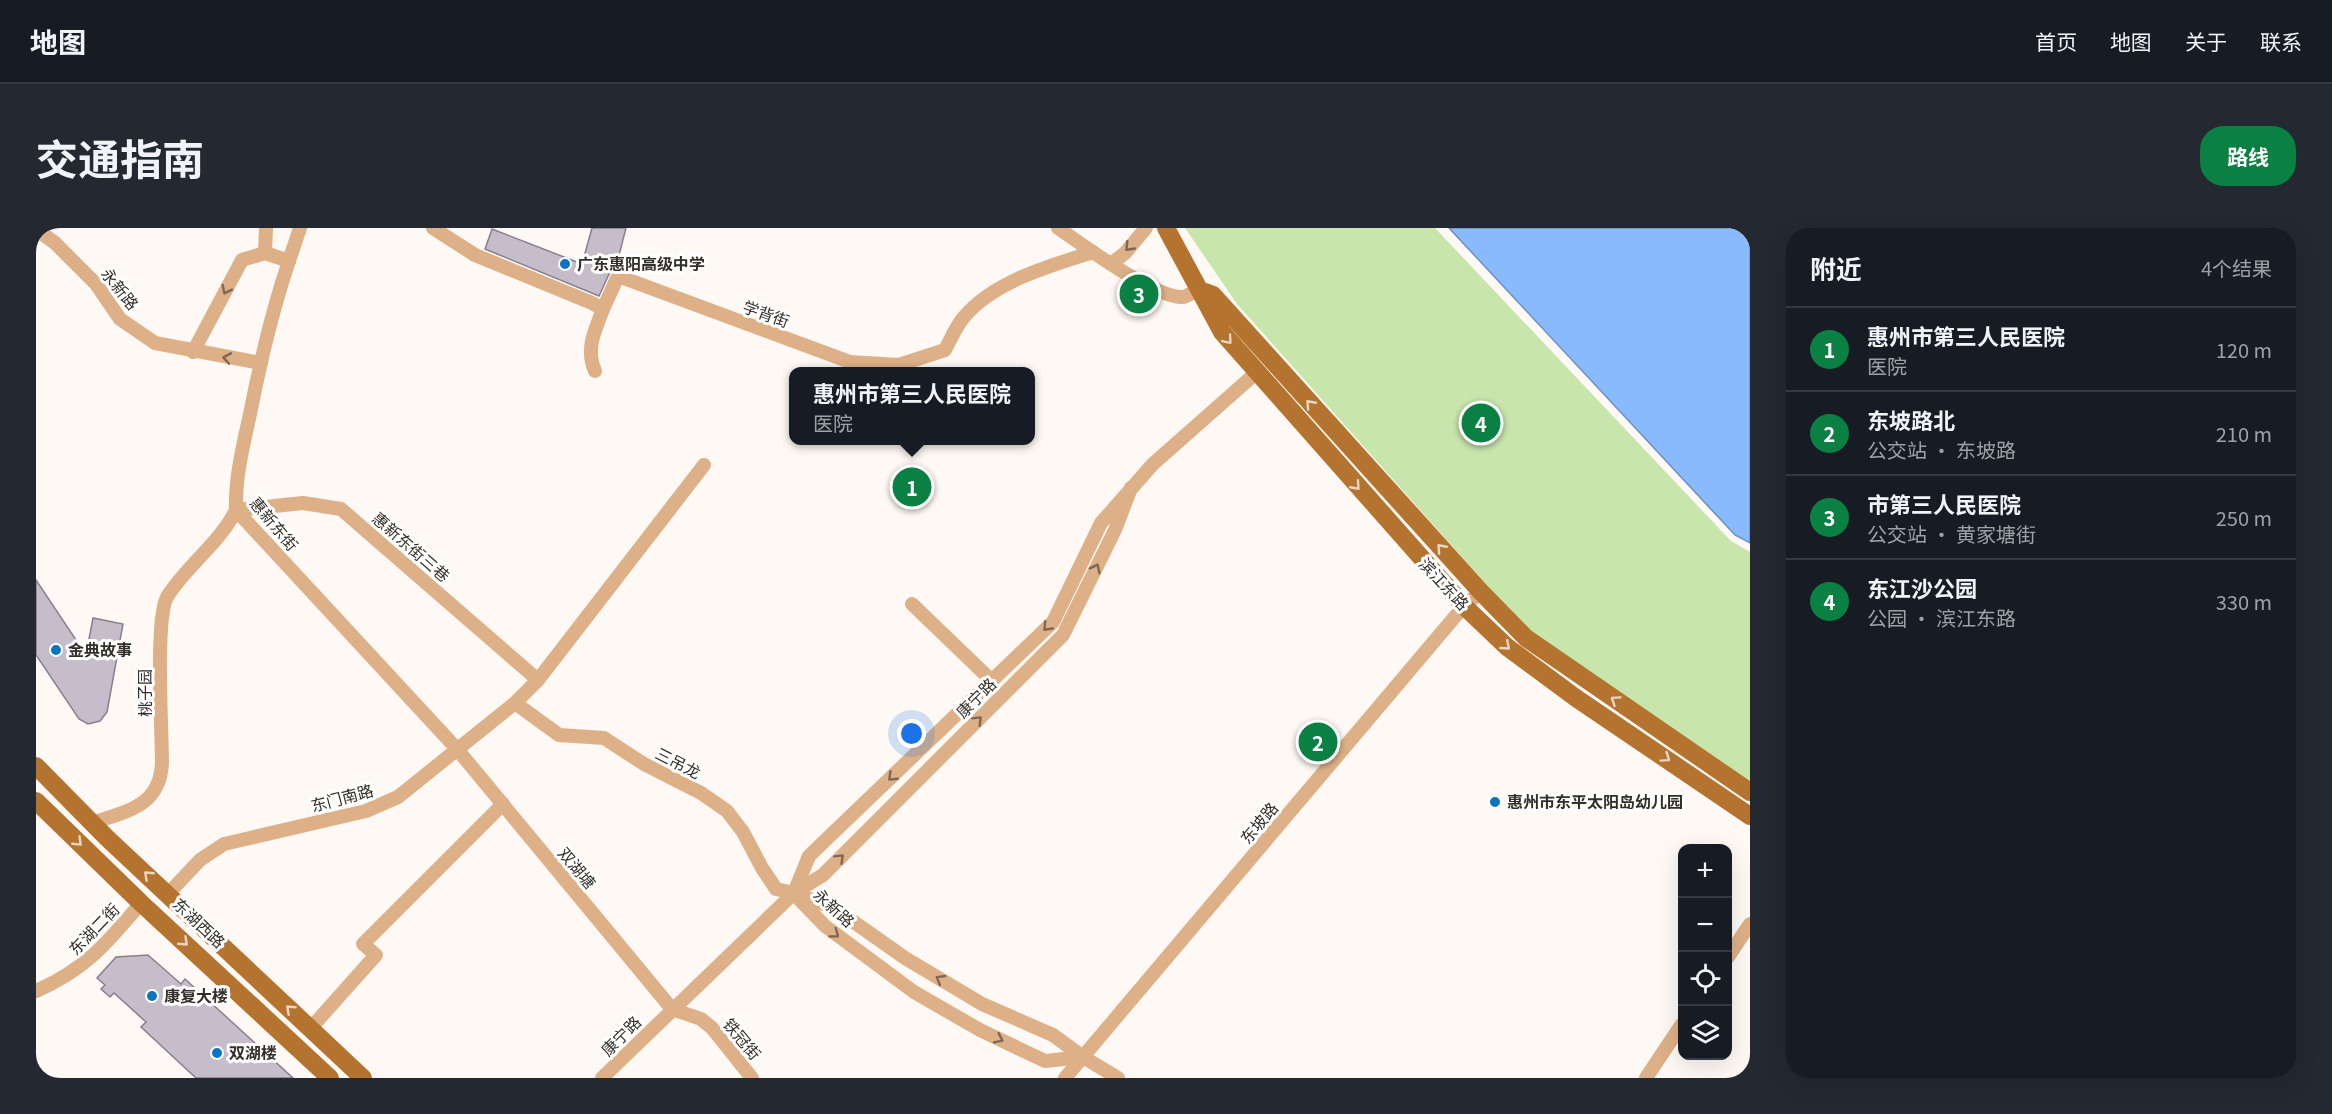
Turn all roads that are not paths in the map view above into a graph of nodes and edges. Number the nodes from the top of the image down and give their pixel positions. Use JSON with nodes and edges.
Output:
{"nodes":[{"id":1,"x":266,"y":228,"type":"edge"},
{"id":2,"x":300,"y":228,"type":"edge"},
{"id":3,"x":434,"y":228,"type":"edge"},
{"id":4,"x":1058,"y":228,"type":"edge"},
{"id":5,"x":1146,"y":228,"type":"edge"},
{"id":6,"x":1166,"y":228,"type":"edge"},
{"id":7,"x":36,"y":229,"type":"edge"},
{"id":8,"x":1093,"y":252,"type":"junction"},
{"id":9,"x":265,"y":253,"type":"junction"},
{"id":10,"x":289,"y":261,"type":"junction"},
{"id":11,"x":1111,"y":264,"type":"junction"},
{"id":12,"x":1198,"y":289,"type":"junction"},
{"id":13,"x":603,"y":309,"type":"junction"},
{"id":14,"x":193,"y":352,"type":"junction"},
{"id":15,"x":261,"y":363,"type":"junction"},
{"id":16,"x":595,"y":371,"type":"dead end"},
{"id":17,"x":1256,"y":374,"type":"junction"},
{"id":18,"x":704,"y":465,"type":"dead end"},
{"id":19,"x":1131,"y":488,"type":"junction"},
{"id":20,"x":236,"y":510,"type":"junction"},
{"id":21,"x":1480,"y":592,"type":"junction"},
{"id":22,"x":912,"y":604,"type":"dead end"},
{"id":23,"x":1464,"y":606,"type":"junction"},
{"id":24,"x":538,"y":680,"type":"junction"},
{"id":25,"x":992,"y":681,"type":"junction"},
{"id":26,"x":515,"y":703,"type":"junction"},
{"id":27,"x":457,"y":749,"type":"junction"},
{"id":28,"x":36,"y":766,"type":"edge"},
{"id":29,"x":1750,"y":792,"type":"edge"},
{"id":30,"x":36,"y":801,"type":"edge"},
{"id":31,"x":503,"y":804,"type":"junction"},
{"id":32,"x":1750,"y":816,"type":"edge"},
{"id":33,"x":92,"y":823,"type":"junction"},
{"id":34,"x":794,"y":893,"type":"junction"},
{"id":35,"x":168,"y":894,"type":"junction"},
{"id":36,"x":141,"y":903,"type":"junction"},
{"id":37,"x":1750,"y":924,"type":"edge"},
{"id":38,"x":1731,"y":952,"type":"edge"},
{"id":39,"x":36,"y":991,"type":"edge"},
{"id":40,"x":672,"y":1009,"type":"junction"},
{"id":41,"x":310,"y":1029,"type":"junction"},
{"id":42,"x":1678,"y":1031,"type":"edge"},
{"id":43,"x":1083,"y":1057,"type":"junction"},
{"id":44,"x":330,"y":1078,"type":"edge"},
{"id":45,"x":363,"y":1078,"type":"edge"},
{"id":46,"x":602,"y":1078,"type":"edge"},
{"id":47,"x":752,"y":1078,"type":"edge"},
{"id":48,"x":1065,"y":1078,"type":"edge"},
{"id":49,"x":1118,"y":1078,"type":"edge"},
{"id":50,"x":1646,"y":1078,"type":"edge"}],
"edges":[{"from":1,"to":9,"type":"street"},
{"from":2,"to":10,"type":"street","name":"惠新东街"},
{"from":3,"to":13,"type":"street"},
{"from":4,"to":8,"type":"street"},
{"from":5,"to":11,"type":"street","one_way":true},
{"from":6,"to":12,"type":"main road","name":"滨江东路"},
{"from":7,"to":14,"type":"street","name":"永新路"},
{"from":8,"to":11,"type":"street"},
{"from":8,"to":13,"type":"street","name":"学背街"},
{"from":9,"to":10,"type":"street"},
{"from":9,"to":14,"type":"street","one_way":true},
{"from":10,"to":15,"type":"street","name":"惠新东街"},
{"from":11,"to":12,"type":"street"},
{"from":12,"to":17,"type":"main road","name":"滨江东路","one_way":true},
{"from":21,"to":12,"type":"main road","name":"滨江东路","one_way":true},
{"from":13,"to":16,"type":"street"},
{"from":15,"to":14,"type":"street","name":"永新路","one_way":true},
{"from":15,"to":20,"type":"street","name":"惠新东街"},
{"from":17,"to":19,"type":"street","name":"康宁路"},
{"from":17,"to":23,"type":"main road","name":"滨江东路","one_way":true},
{"from":18,"to":24,"type":"street","name":"东门南路"},
{"from":19,"to":25,"type":"street","name":"康宁路","one_way":true},
{"from":34,"to":19,"type":"street","name":"康宁路","one_way":true},
{"from":20,"to":24,"type":"street","name":"惠新东街三巷"},
{"from":20,"to":27,"type":"street","name":"惠新东街"},
{"from":20,"to":33,"type":"street","name":"桃子园"},
{"from":21,"to":23,"type":"street","name":"东坡路"},
{"from":29,"to":21,"type":"main road","name":"滨江东路","one_way":true},
{"from":22,"to":25,"type":"street"},
{"from":23,"to":32,"type":"main road","name":"滨江东路","one_way":true},
{"from":23,"to":43,"type":"street","name":"东坡路"},
{"from":24,"to":26,"type":"street","name":"东门南路"},
{"from":25,"to":34,"type":"street","name":"康宁路","one_way":true},
{"from":26,"to":27,"type":"street","name":"东门南路"},
{"from":26,"to":34,"type":"street","name":"三吊龙"},
{"from":27,"to":31,"type":"street","name":"双湖塘"},
{"from":27,"to":35,"type":"street","name":"东门南路"},
{"from":28,"to":33,"type":"main road","name":"东湖西路"},
{"from":30,"to":36,"type":"main road","name":"东湖西路","one_way":true},
{"from":31,"to":40,"type":"street","name":"双湖塘"},
{"from":31,"to":41,"type":"street"},
{"from":35,"to":33,"type":"main road","name":"东湖西路","one_way":true},
{"from":34,"to":40,"type":"street","name":"康宁路"},
{"from":43,"to":34,"type":"street","name":"永新路","one_way":true},
{"from":34,"to":43,"type":"street","name":"永新路","one_way":true},
{"from":41,"to":35,"type":"main road","name":"东湖西路","one_way":true},
{"from":36,"to":39,"type":"street","name":"东湖二街"},
{"from":36,"to":44,"type":"main road","name":"东湖西路","one_way":true},
{"from":37,"to":38,"type":"street"},
{"from":40,"to":46,"type":"street","name":"康宁路"},
{"from":40,"to":47,"type":"street","name":"铁冠街"},
{"from":41,"to":45,"type":"main road","name":"东湖西路"},
{"from":42,"to":50,"type":"street"},
{"from":43,"to":48,"type":"street","name":"东坡路"},
{"from":43,"to":49,"type":"street","name":"永新路"}]}
